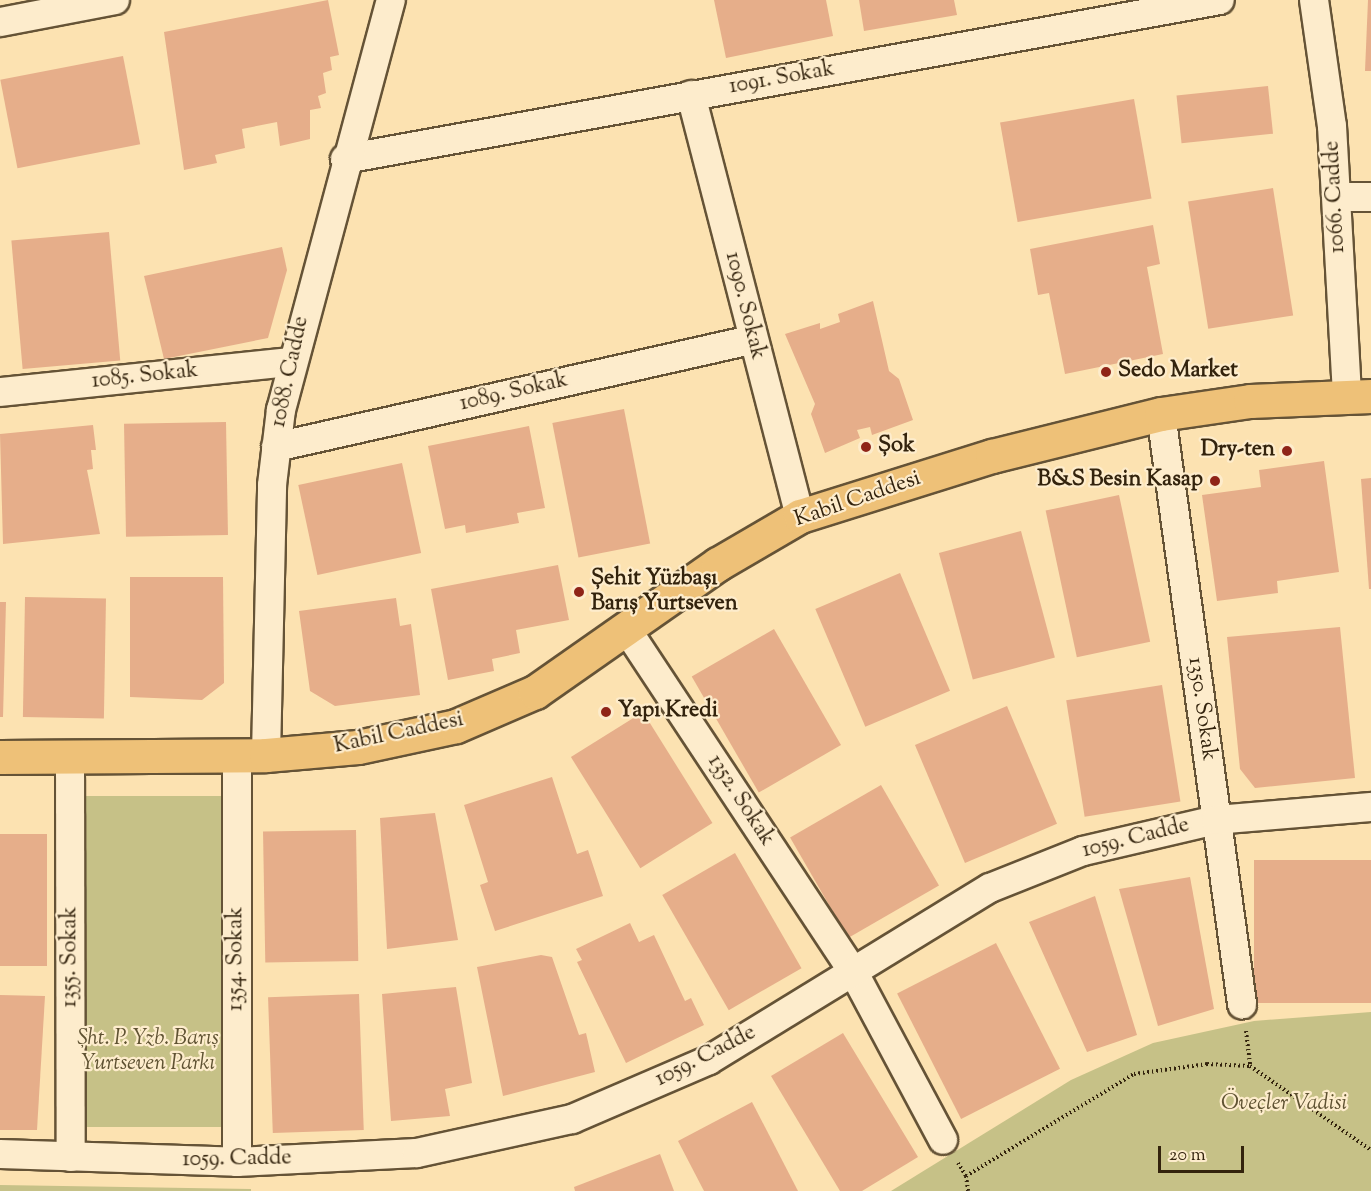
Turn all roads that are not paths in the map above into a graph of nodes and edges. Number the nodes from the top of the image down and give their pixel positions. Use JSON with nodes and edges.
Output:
{"nodes":[{"id":1,"x":116,"y":0,"type":"edge"},
{"id":2,"x":391,"y":0,"type":"edge"},
{"id":3,"x":1220,"y":0,"type":"edge"},
{"id":4,"x":1314,"y":0,"type":"edge"},
{"id":5,"x":0,"y":22,"type":"edge"},
{"id":6,"x":691,"y":95,"type":"junction"},
{"id":7,"x":345,"y":159,"type":"junction"},
{"id":8,"x":1337,"y":197,"type":"junction"},
{"id":9,"x":1371,"y":197,"type":"edge"},
{"id":10,"x":752,"y":340,"type":"junction"},
{"id":11,"x":291,"y":362,"type":"junction"},
{"id":12,"x":0,"y":392,"type":"edge"},
{"id":13,"x":1359,"y":396,"type":"edge"},
{"id":14,"x":1161,"y":414,"type":"junction"},
{"id":15,"x":276,"y":447,"type":"junction"},
{"id":16,"x":800,"y":516,"type":"junction"},
{"id":17,"x":627,"y":630,"type":"junction"},
{"id":18,"x":252,"y":755,"type":"junction"},
{"id":19,"x":0,"y":757,"type":"edge"},
{"id":20,"x":70,"y":757,"type":"junction"},
{"id":21,"x":1371,"y":807,"type":"edge"},
{"id":22,"x":1216,"y":820,"type":"junction"},
{"id":23,"x":854,"y":973,"type":"junction"},
{"id":24,"x":1242,"y":1004,"type":"road end"},
{"id":25,"x":943,"y":1140,"type":"road end"},
{"id":26,"x":0,"y":1154,"type":"edge"},
{"id":27,"x":71,"y":1157,"type":"junction"},
{"id":28,"x":237,"y":1162,"type":"junction"}],
"edges":[{"from":1,"to":5,"type":"street"},
{"from":2,"to":7,"type":"street","name":"1088. Cadde"},
{"from":3,"to":6,"type":"street","name":"1091. Sokak"},
{"from":4,"to":8,"type":"street","name":"1066. Cadde"},
{"from":6,"to":7,"type":"street","name":"1091. Sokak"},
{"from":6,"to":10,"type":"street","name":"1090. Sokak"},
{"from":7,"to":11,"type":"street","name":"1088. Cadde"},
{"from":8,"to":9,"type":"street"},
{"from":8,"to":13,"type":"street","name":"1066. Cadde"},
{"from":10,"to":15,"type":"street","name":"1089. Sokak"},
{"from":10,"to":16,"type":"street","name":"1090. Sokak"},
{"from":11,"to":12,"type":"street","name":"1085. Sokak"},
{"from":11,"to":15,"type":"street","name":"1088. Cadde"},
{"from":13,"to":14,"type":"main road","name":"Kabil Caddesi"},
{"from":14,"to":16,"type":"main road","name":"Kabil Caddesi"},
{"from":14,"to":22,"type":"street","name":"1350. Sokak"},
{"from":15,"to":18,"type":"street","name":"1088. Cadde"},
{"from":16,"to":17,"type":"main road","name":"Kabil Caddesi"},
{"from":17,"to":18,"type":"main road","name":"Kabil Caddesi"},
{"from":17,"to":23,"type":"street","name":"1352. Sokak"},
{"from":18,"to":20,"type":"main road","name":"Kabil Caddesi"},
{"from":18,"to":28,"type":"street","name":"1354. Sokak"},
{"from":19,"to":20,"type":"main road","name":"Kabil Caddesi"},
{"from":20,"to":27,"type":"street","name":"1355. Sokak"},
{"from":21,"to":22,"type":"street","name":"1059. Cadde"},
{"from":22,"to":23,"type":"street","name":"1059. Cadde"},
{"from":22,"to":24,"type":"street","name":"1350. Sokak"},
{"from":23,"to":25,"type":"street","name":"1352. Sokak"},
{"from":23,"to":28,"type":"street","name":"1059. Cadde"},
{"from":26,"to":27,"type":"street","name":"1059. Cadde"},
{"from":27,"to":28,"type":"street","name":"1059. Cadde"}]}
